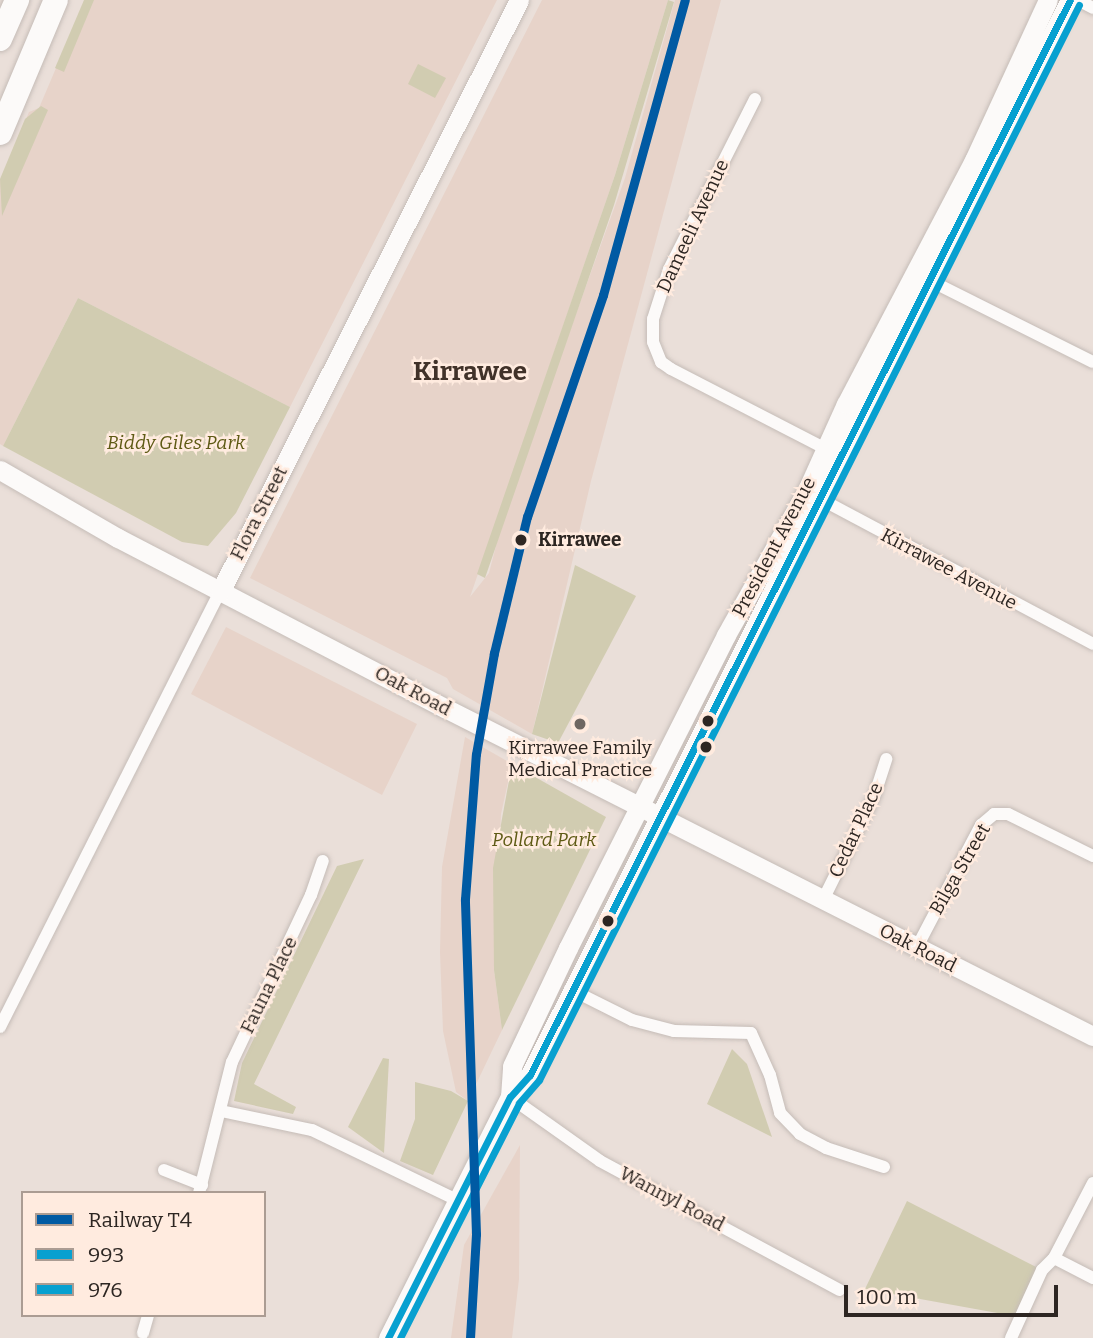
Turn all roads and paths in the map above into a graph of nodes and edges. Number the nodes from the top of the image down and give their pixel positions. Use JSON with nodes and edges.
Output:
{"nodes":[{"id":1,"x":17,"y":0,"type":"edge"},
{"id":2,"x":56,"y":0,"type":"edge"},
{"id":3,"x":519,"y":0,"type":"edge"},
{"id":4,"x":1048,"y":0,"type":"edge"},
{"id":5,"x":1070,"y":0,"type":"edge"},
{"id":6,"x":1078,"y":0,"type":"edge"},
{"id":7,"x":1093,"y":8,"type":"edge"},
{"id":8,"x":0,"y":38,"type":"edge"},
{"id":9,"x":755,"y":99,"type":"dead end"},
{"id":10,"x":0,"y":133,"type":"edge"},
{"id":11,"x":929,"y":280,"type":"junction"},
{"id":12,"x":1093,"y":362,"type":"edge"},
{"id":13,"x":833,"y":453,"type":"junction"},
{"id":14,"x":0,"y":470,"type":"edge"},
{"id":15,"x":814,"y":495,"type":"junction"},
{"id":16,"x":220,"y":592,"type":"junction"},
{"id":17,"x":1093,"y":644,"type":"edge"},
{"id":18,"x":886,"y":759,"type":"dead end"},
{"id":19,"x":640,"y":804,"type":"junction"},
{"id":20,"x":659,"y":813,"type":"junction"},
{"id":21,"x":1093,"y":856,"type":"edge"},
{"id":22,"x":323,"y":861,"type":"dead end"},
{"id":23,"x":823,"y":900,"type":"junction"},
{"id":24,"x":917,"y":947,"type":"junction"},
{"id":25,"x":570,"y":989,"type":"junction"},
{"id":26,"x":0,"y":1027,"type":"edge"},
{"id":27,"x":1093,"y":1036,"type":"edge"},
{"id":28,"x":510,"y":1097,"type":"junction"},
{"id":29,"x":221,"y":1111,"type":"junction"},
{"id":30,"x":884,"y":1167,"type":"dead end"},
{"id":31,"x":164,"y":1170,"type":"dead end"},
{"id":32,"x":1093,"y":1183,"type":"edge"},
{"id":33,"x":201,"y":1189,"type":"edge"},
{"id":34,"x":455,"y":1199,"type":"junction"},
{"id":35,"x":1054,"y":1258,"type":"junction"},
{"id":36,"x":1093,"y":1278,"type":"edge"},
{"id":37,"x":840,"y":1290,"type":"dead end"},
{"id":38,"x":398,"y":1313,"type":"junction"},
{"id":39,"x":147,"y":1317,"type":"edge"},
{"id":40,"x":143,"y":1334,"type":"dead end"},
{"id":41,"x":382,"y":1338,"type":"edge"},
{"id":42,"x":388,"y":1338,"type":"edge"},
{"id":43,"x":1011,"y":1338,"type":"edge"}],
"edges":[{"from":1,"to":8,"type":"highway"},
{"from":2,"to":10,"type":"highway"},
{"from":3,"to":16,"type":"main road","name":"Flora Street"},
{"from":4,"to":13,"type":"main road","name":"President Avenue"},
{"from":5,"to":11,"type":"main road","name":"President Avenue"},
{"from":6,"to":7,"type":"street"},
{"from":9,"to":13,"type":"street","name":"Dameeli Avenue"},
{"from":11,"to":12,"type":"street"},
{"from":11,"to":13,"type":"main road","name":"President Avenue"},
{"from":13,"to":15,"type":"main road","name":"President Avenue"},
{"from":14,"to":16,"type":"main road","name":"Oak Road"},
{"from":15,"to":17,"type":"street","name":"Kirrawee Avenue"},
{"from":15,"to":19,"type":"main road","name":"President Avenue"},
{"from":15,"to":20,"type":"main road","name":"President Avenue"},
{"from":16,"to":19,"type":"main road","name":"Oak Road"},
{"from":16,"to":26,"type":"street","name":"Flora Street"},
{"from":18,"to":23,"type":"street","name":"Cedar Place"},
{"from":19,"to":20,"type":"main road","name":"Oak Road"},
{"from":19,"to":28,"type":"main road","name":"President Avenue"},
{"from":20,"to":23,"type":"main road","name":"Oak Road"},
{"from":20,"to":25,"type":"main road","name":"President Avenue"},
{"from":21,"to":24,"type":"street","name":"Bilga Street"},
{"from":22,"to":29,"type":"street","name":"Fauna Place"},
{"from":23,"to":24,"type":"main road","name":"Oak Road"},
{"from":24,"to":27,"type":"main road","name":"Oak Road"},
{"from":25,"to":28,"type":"main road","name":"President Avenue"},
{"from":25,"to":30,"type":"street"},
{"from":28,"to":34,"type":"main road","name":"President Avenue"},
{"from":28,"to":37,"type":"street","name":"Wannyl Road"},
{"from":29,"to":33,"type":"street","name":"Fauna Place"},
{"from":29,"to":34,"type":"street"},
{"from":31,"to":33,"type":"street","name":"Fauna Place"},
{"from":32,"to":35,"type":"street"},
{"from":34,"to":38,"type":"main road","name":"President Avenue"},
{"from":35,"to":36,"type":"street"},
{"from":35,"to":43,"type":"street"},
{"from":38,"to":41,"type":"main road","name":"President Avenue"},
{"from":38,"to":42,"type":"main road","name":"President Avenue"},
{"from":39,"to":40,"type":"street"}]}
